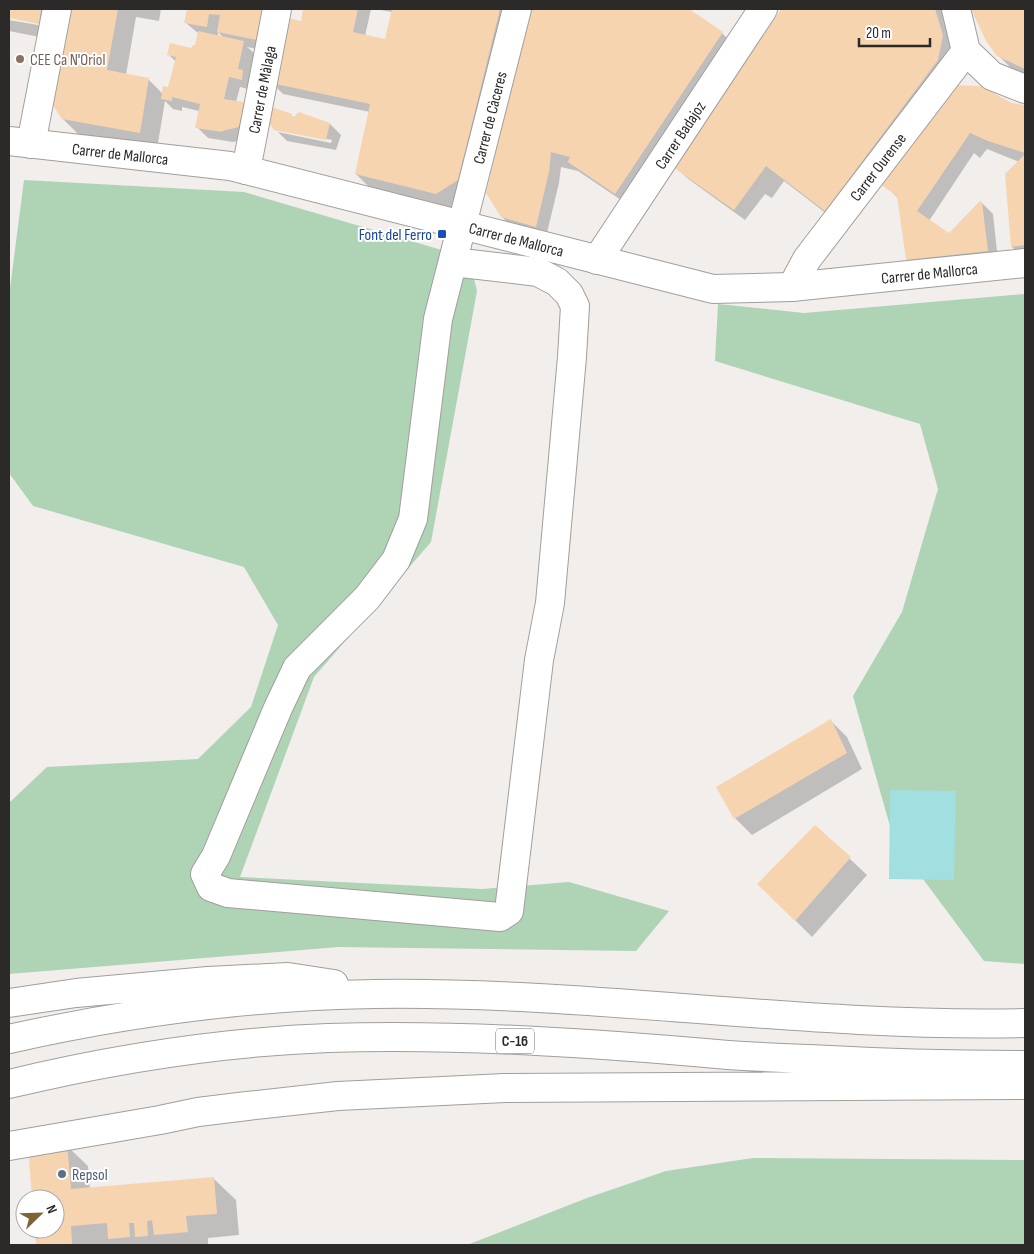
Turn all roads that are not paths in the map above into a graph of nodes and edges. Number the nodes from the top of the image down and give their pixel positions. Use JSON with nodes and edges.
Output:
{"nodes":[{"id":1,"x":57,"y":9,"type":"edge"},
{"id":2,"x":277,"y":9,"type":"edge"},
{"id":3,"x":517,"y":9,"type":"edge"},
{"id":4,"x":763,"y":9,"type":"edge"},
{"id":5,"x":956,"y":9,"type":"edge"},
{"id":6,"x":966,"y":51,"type":"junction"},
{"id":7,"x":1025,"y":89,"type":"edge"},
{"id":8,"x":20,"y":142,"type":"edge"},
{"id":9,"x":246,"y":170,"type":"junction"},
{"id":10,"x":462,"y":226,"type":"junction"},
{"id":11,"x":597,"y":260,"type":"junction"},
{"id":12,"x":453,"y":262,"type":"junction"},
{"id":13,"x":1025,"y":263,"type":"edge"},
{"id":14,"x":792,"y":286,"type":"junction"},
{"id":15,"x":374,"y":994,"type":"junction"},
{"id":16,"x":9,"y":1003,"type":"edge"},
{"id":17,"x":1025,"y":1023,"type":"edge"},
{"id":18,"x":9,"y":1039,"type":"edge"},
{"id":19,"x":1025,"y":1065,"type":"edge"},
{"id":20,"x":9,"y":1084,"type":"edge"},
{"id":21,"x":1025,"y":1085,"type":"edge"},
{"id":22,"x":9,"y":1146,"type":"edge"}],
"edges":[{"from":1,"to":8,"type":"main road"},
{"from":2,"to":9,"type":"main road","name":"Carrer de Màlaga"},
{"from":3,"to":10,"type":"main road","name":"Carrer de Càceres"},
{"from":4,"to":11,"type":"main road","name":"Carrer Badajoz"},
{"from":5,"to":6,"type":"main road"},
{"from":6,"to":7,"type":"main road"},
{"from":6,"to":14,"type":"main road","name":"Carrer Ourense"},
{"from":8,"to":9,"type":"main road","name":"Carrer de Mallorca"},
{"from":9,"to":10,"type":"main road","name":"Carrer de Mallorca"},
{"from":10,"to":11,"type":"main road","name":"Carrer de Mallorca"},
{"from":10,"to":12,"type":"main road","name":"Carrer de Càceres"},
{"from":11,"to":14,"type":"main road","name":"Carrer de Mallorca"},
{"from":12,"to":12,"type":"main road","name":"Carrer de Càceres"},
{"from":13,"to":14,"type":"main road","name":"Carrer de Mallorca"},
{"from":15,"to":16,"type":"main road"},
{"from":15,"to":17,"type":"main road"},
{"from":15,"to":18,"type":"main road"},
{"from":19,"to":20,"type":"main road","number":"C-16"},
{"from":21,"to":22,"type":"main road"}]}
